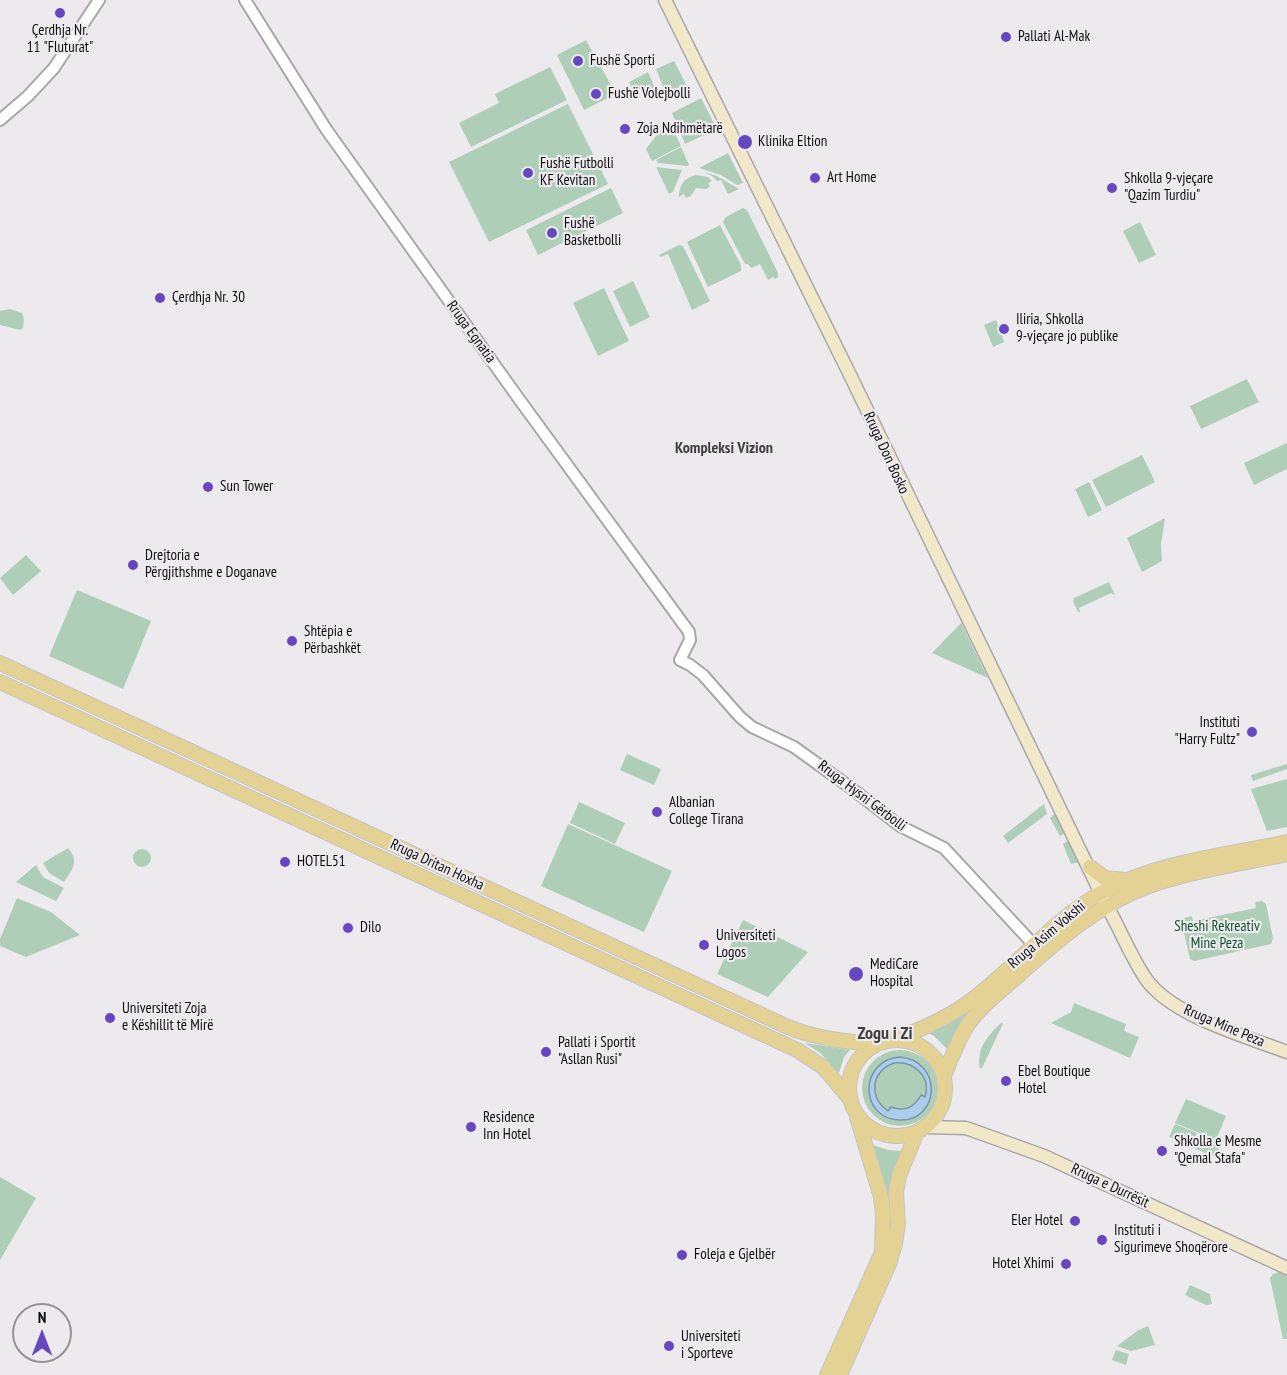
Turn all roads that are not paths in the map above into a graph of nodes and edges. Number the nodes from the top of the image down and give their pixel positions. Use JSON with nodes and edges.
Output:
{"nodes":[{"id":1,"x":99,"y":0,"type":"edge"},
{"id":2,"x":244,"y":0,"type":"edge"},
{"id":3,"x":665,"y":0,"type":"edge"},
{"id":4,"x":0,"y":120,"type":"edge"},
{"id":5,"x":680,"y":660,"type":"joint"},
{"id":6,"x":0,"y":663,"type":"edge"},
{"id":7,"x":0,"y":682,"type":"edge"},
{"id":8,"x":1287,"y":842,"type":"edge"},
{"id":9,"x":1287,"y":854,"type":"edge"},
{"id":10,"x":1090,"y":867,"type":"junction"},
{"id":11,"x":1127,"y":880,"type":"junction"},
{"id":12,"x":1104,"y":899,"type":"junction"},
{"id":13,"x":1034,"y":945,"type":"junction"},
{"id":14,"x":885,"y":1041,"type":"junction"},
{"id":15,"x":1287,"y":1052,"type":"edge"},
{"id":16,"x":945,"y":1076,"type":"junction"},
{"id":17,"x":853,"y":1106,"type":"junction"},
{"id":18,"x":921,"y":1130,"type":"junction"},
{"id":19,"x":1287,"y":1268,"type":"edge"},
{"id":20,"x":827,"y":1375,"type":"edge"},
{"id":21,"x":840,"y":1375,"type":"edge"}],
"edges":[{"from":1,"to":4,"type":"street"},
{"from":2,"to":5,"type":"street","name":"Rruga Egnatia"},
{"from":3,"to":10,"type":"main road","name":"Rruga Don Bosko"},
{"from":5,"to":13,"type":"street","name":"Rruga Hysni Gërbolli"},
{"from":6,"to":14,"type":"main road","name":"Rruga Dritan Hoxha"},
{"from":7,"to":17,"type":"main road","name":"Rruga Dritan Hoxha"},
{"from":8,"to":11,"type":"main road","name":"Rruga Asim Vokshi"},
{"from":9,"to":12,"type":"main road","name":"Rruga Asim Vokshi"},
{"from":10,"to":11,"type":"main road"},
{"from":10,"to":12,"type":"main road","name":"Rruga Don Bosko"},
{"from":11,"to":12,"type":"main road","name":"Rruga Asim Vokshi"},
{"from":12,"to":13,"type":"main road","name":"Rruga Asim Vokshi"},
{"from":12,"to":15,"type":"main road","name":"Rruga Mine Peza"},
{"from":12,"to":16,"type":"main road","name":"Rruga Asim Vokshi"},
{"from":13,"to":14,"type":"main road","name":"Rruga Asim Vokshi"},
{"from":14,"to":16,"type":"main road"},
{"from":14,"to":17,"type":"main road"},
{"from":16,"to":18,"type":"main road"},
{"from":17,"to":18,"type":"main road"},
{"from":17,"to":20,"type":"main road"},
{"from":18,"to":19,"type":"main road","name":"Rruga e Durrësit"},
{"from":18,"to":21,"type":"main road"}]}
